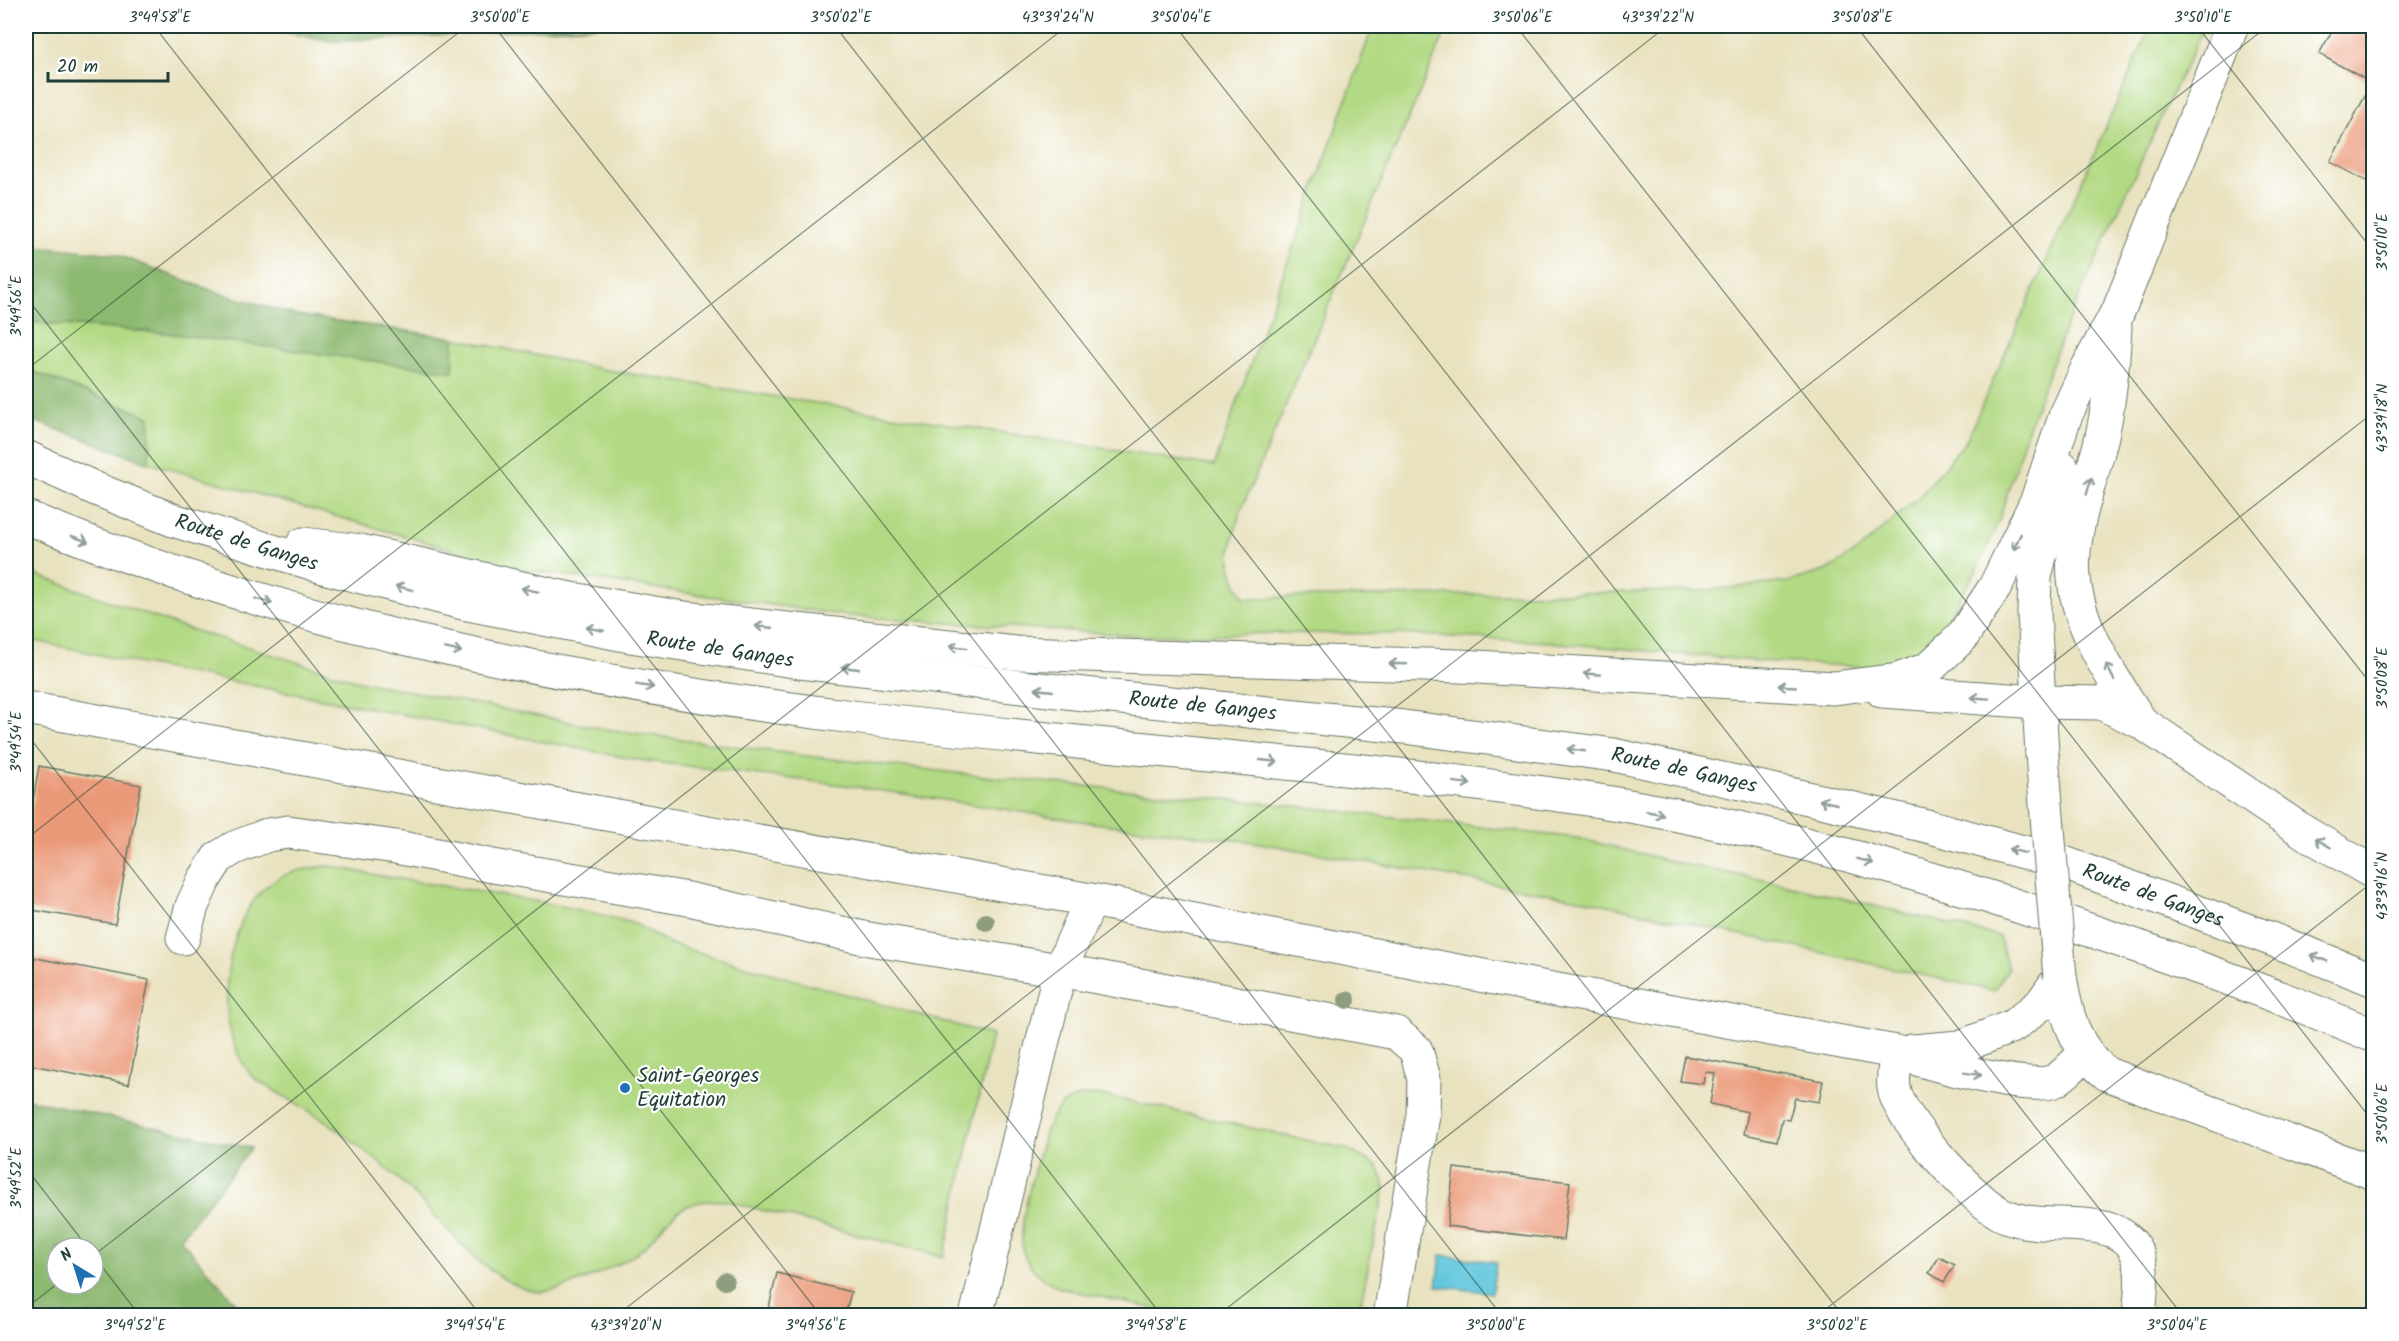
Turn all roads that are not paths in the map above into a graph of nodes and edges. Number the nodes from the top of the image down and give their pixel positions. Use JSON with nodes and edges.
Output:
{"nodes":[{"id":1,"x":2232,"y":26,"type":"edge"},
{"id":2,"x":2115,"y":316,"type":"junction"},
{"id":3,"x":26,"y":457,"type":"edge"},
{"id":4,"x":26,"y":517,"type":"edge"},
{"id":5,"x":228,"y":538,"type":"junction"},
{"id":6,"x":1834,"y":688,"type":"junction"},
{"id":7,"x":2038,"y":702,"type":"junction"},
{"id":8,"x":26,"y":708,"type":"edge"},
{"id":9,"x":2141,"y":722,"type":"junction"},
{"id":10,"x":2373,"y":873,"type":"edge"},
{"id":11,"x":1091,"y":900,"type":"junction"},
{"id":12,"x":183,"y":938,"type":"dead end"},
{"id":13,"x":1060,"y":970,"type":"junction"},
{"id":14,"x":2060,"y":977,"type":"junction"},
{"id":15,"x":2373,"y":981,"type":"edge"},
{"id":16,"x":2013,"y":1026,"type":"junction"},
{"id":17,"x":2373,"y":1036,"type":"edge"},
{"id":18,"x":2080,"y":1044,"type":"junction"},
{"id":19,"x":1896,"y":1052,"type":"junction"},
{"id":20,"x":2373,"y":1173,"type":"edge"},
{"id":21,"x":976,"y":1316,"type":"edge"},
{"id":22,"x":1390,"y":1316,"type":"edge"},
{"id":23,"x":2139,"y":1316,"type":"edge"}],
"edges":[{"from":1,"to":2,"type":"main road"},
{"from":2,"to":6,"type":"main road","one_way":true},
{"from":2,"to":7,"type":"main road"},
{"from":9,"to":2,"type":"main road","one_way":true},
{"from":3,"to":5,"type":"main road","name":"Route de Ganges"},
{"from":4,"to":17,"type":"main road","one_way":true},
{"from":6,"to":5,"type":"main road","one_way":true},
{"from":15,"to":5,"type":"main road","name":"Route de Ganges","one_way":true},
{"from":7,"to":6,"type":"main road","one_way":true},
{"from":7,"to":9,"type":"main road"},
{"from":7,"to":14,"type":"main road","bridge":true},
{"from":8,"to":11,"type":"main road"},
{"from":10,"to":9,"type":"main road","one_way":true},
{"from":11,"to":13,"type":"main road"},
{"from":11,"to":19,"type":"main road"},
{"from":12,"to":13,"type":"main road"},
{"from":13,"to":21,"type":"main road"},
{"from":13,"to":22,"type":"main road"},
{"from":14,"to":16,"type":"main road"},
{"from":14,"to":18,"type":"main road"},
{"from":16,"to":18,"type":"main road"},
{"from":16,"to":19,"type":"main road"},
{"from":19,"to":18,"type":"main road","one_way":true},
{"from":18,"to":20,"type":"main road"},
{"from":19,"to":23,"type":"main road"}]}
